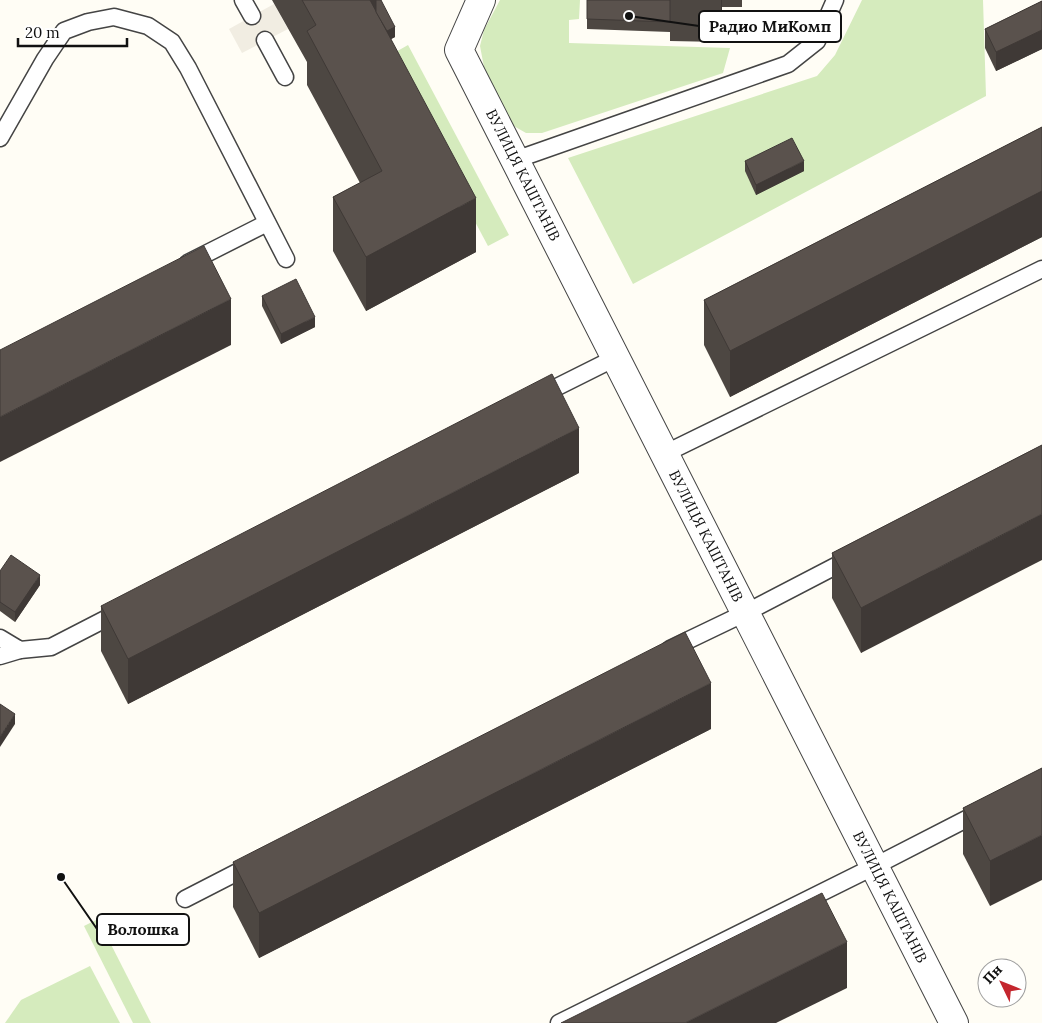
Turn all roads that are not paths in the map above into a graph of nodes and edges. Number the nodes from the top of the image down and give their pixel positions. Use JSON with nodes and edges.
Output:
{"nodes":[{"id":1,"x":243,"y":0,"type":"edge"},
{"id":2,"x":481,"y":0,"type":"edge"},
{"id":3,"x":835,"y":0,"type":"edge"},
{"id":4,"x":252,"y":16,"type":"dead end"},
{"id":5,"x":265,"y":40,"type":"dead end"},
{"id":6,"x":285,"y":77,"type":"dead end"},
{"id":7,"x":0,"y":138,"type":"edge"},
{"id":8,"x":515,"y":160,"type":"junction"},
{"id":9,"x":267,"y":223,"type":"junction"},
{"id":10,"x":286,"y":259,"type":"dead end"},
{"id":11,"x":1042,"y":269,"type":"edge"},
{"id":12,"x":171,"y":272,"type":"edge"},
{"id":13,"x":615,"y":358,"type":"junction"},
{"id":14,"x":528,"y":402,"type":"edge"},
{"id":15,"x":664,"y":454,"type":"junction"},
{"id":16,"x":868,"y":549,"type":"edge"},
{"id":17,"x":130,"y":606,"type":"edge"},
{"id":18,"x":745,"y":613,"type":"junction"},
{"id":19,"x":0,"y":638,"type":"edge"},
{"id":20,"x":20,"y":650,"type":"junction"},
{"id":21,"x":0,"y":656,"type":"edge"},
{"id":22,"x":654,"y":657,"type":"edge"},
{"id":23,"x":999,"y":802,"type":"edge"},
{"id":24,"x":266,"y":857,"type":"edge"},
{"id":25,"x":875,"y":866,"type":"junction"},
{"id":26,"x":185,"y":899,"type":"dead end"},
{"id":27,"x":559,"y":1023,"type":"edge"},
{"id":28,"x":954,"y":1023,"type":"edge"}],
"edges":[{"from":1,"to":4,"type":"lane"},
{"from":2,"to":8,"type":"street","name":"ВУЛИЦЯ КАШТАНІВ"},
{"from":3,"to":8,"type":"lane"},
{"from":5,"to":6,"type":"lane"},
{"from":7,"to":9,"type":"lane"},
{"from":8,"to":13,"type":"street","name":"ВУЛИЦЯ КАШТАНІВ"},
{"from":9,"to":10,"type":"lane"},
{"from":9,"to":12,"type":"lane"},
{"from":11,"to":15,"type":"lane"},
{"from":13,"to":14,"type":"lane"},
{"from":13,"to":15,"type":"street","name":"ВУЛИЦЯ КАШТАНІВ"},
{"from":15,"to":18,"type":"street","name":"ВУЛИЦЯ КАШТАНІВ"},
{"from":16,"to":18,"type":"lane"},
{"from":17,"to":20,"type":"lane"},
{"from":18,"to":22,"type":"lane"},
{"from":18,"to":25,"type":"street","name":"ВУЛИЦЯ КАШТАНІВ"},
{"from":19,"to":20,"type":"lane"},
{"from":20,"to":21,"type":"lane"},
{"from":23,"to":25,"type":"lane"},
{"from":24,"to":26,"type":"lane"},
{"from":25,"to":27,"type":"lane"},
{"from":25,"to":28,"type":"street","name":"ВУЛИЦЯ КАШТАНІВ"}]}
